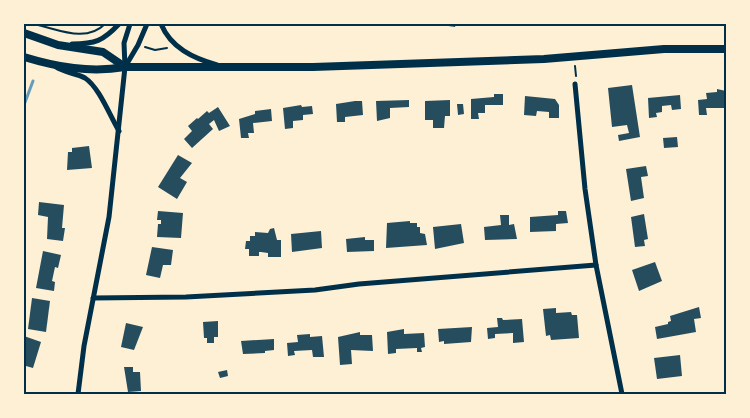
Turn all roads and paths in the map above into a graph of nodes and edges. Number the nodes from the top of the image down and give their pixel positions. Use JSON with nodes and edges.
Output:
{"nodes":[{"id":1,"x":33,"y":24,"type":"edge"},
{"id":2,"x":105,"y":24,"type":"edge"},
{"id":3,"x":119,"y":24,"type":"edge"},
{"id":4,"x":130,"y":24,"type":"edge"},
{"id":5,"x":147,"y":24,"type":"edge"},
{"id":6,"x":161,"y":24,"type":"edge"},
{"id":7,"x":24,"y":33,"type":"edge"},
{"id":8,"x":58,"y":45,"type":"junction"},
{"id":9,"x":143,"y":46,"type":"dead end"},
{"id":10,"x":169,"y":48,"type":"dead end"},
{"id":11,"x":726,"y":48,"type":"edge"},
{"id":12,"x":24,"y":57,"type":"edge"},
{"id":13,"x":575,"y":63,"type":"dead end"},
{"id":14,"x":53,"y":65,"type":"junction"},
{"id":15,"x":125,"y":67,"type":"junction"},
{"id":16,"x":222,"y":67,"type":"junction"},
{"id":17,"x":575,"y":84,"type":"joint"},
{"id":18,"x":119,"y":131,"type":"junction"},
{"id":19,"x":596,"y":264,"type":"junction"},
{"id":20,"x":93,"y":298,"type":"junction"},
{"id":21,"x":78,"y":394,"type":"edge"},
{"id":22,"x":622,"y":394,"type":"edge"}],
"edges":[{"from":1,"to":2,"type":"path"},
{"from":3,"to":8,"type":"street"},
{"from":4,"to":15,"type":"street"},
{"from":5,"to":15,"type":"street"},
{"from":6,"to":16,"type":"street"},
{"from":7,"to":8,"type":"main road"},
{"from":8,"to":15,"type":"main road"},
{"from":9,"to":10,"type":"path"},
{"from":11,"to":16,"type":"main road"},
{"from":12,"to":14,"type":"main road"},
{"from":13,"to":17,"type":"path"},
{"from":14,"to":15,"type":"main road"},
{"from":14,"to":18,"type":"street"},
{"from":15,"to":16,"type":"main road"},
{"from":15,"to":18,"type":"street"},
{"from":17,"to":19,"type":"street"},
{"from":18,"to":20,"type":"street"},
{"from":19,"to":20,"type":"street"},
{"from":19,"to":22,"type":"street"},
{"from":20,"to":21,"type":"street"}]}
